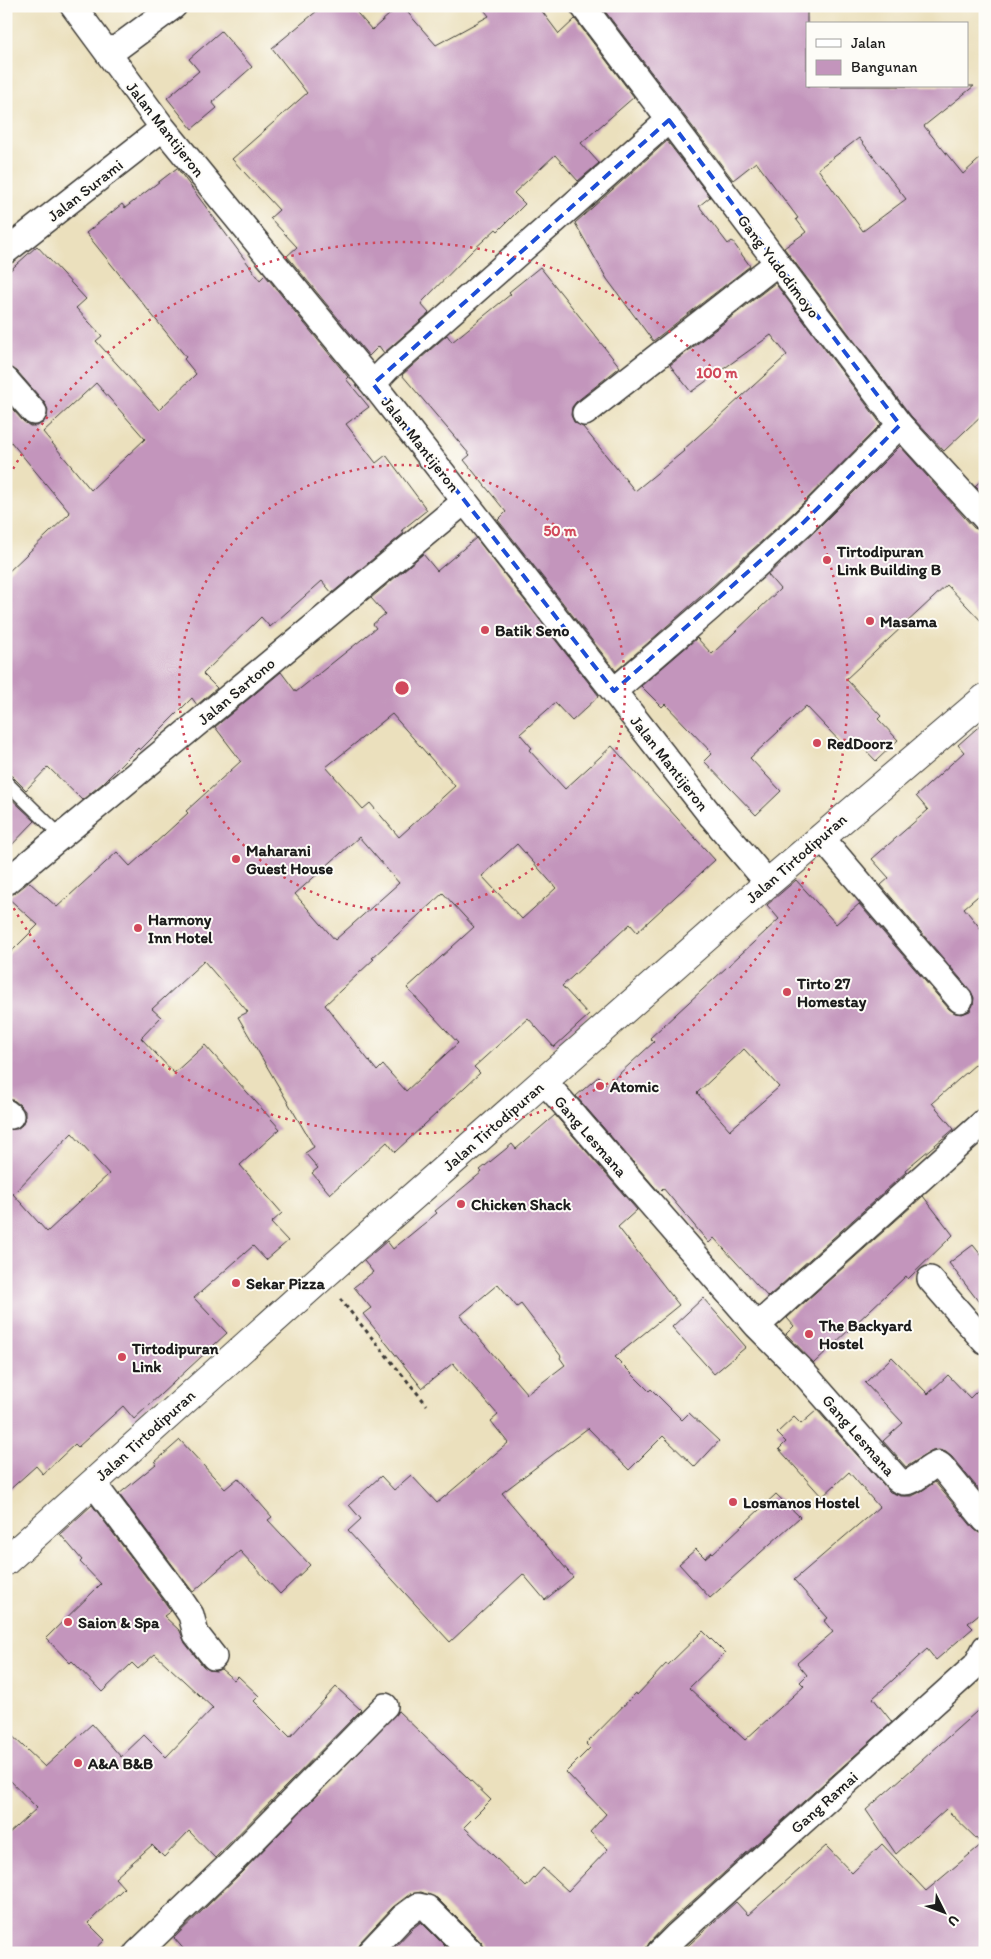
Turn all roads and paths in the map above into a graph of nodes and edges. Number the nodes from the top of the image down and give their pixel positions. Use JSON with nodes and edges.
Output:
{"nodes":[{"id":1,"x":74,"y":6,"type":"edge"},
{"id":2,"x":174,"y":6,"type":"edge"},
{"id":3,"x":583,"y":6,"type":"edge"},
{"id":4,"x":109,"y":54,"type":"junction"},
{"id":5,"x":668,"y":120,"type":"junction"},
{"id":6,"x":163,"y":128,"type":"junction"},
{"id":7,"x":6,"y":251,"type":"edge"},
{"id":8,"x":777,"y":263,"type":"junction"},
{"id":9,"x":6,"y":380,"type":"edge"},
{"id":10,"x":373,"y":384,"type":"junction"},
{"id":11,"x":34,"y":412,"type":"dead end"},
{"id":12,"x":585,"y":413,"type":"dead end"},
{"id":13,"x":900,"y":425,"type":"junction"},
{"id":14,"x":465,"y":501,"type":"junction"},
{"id":15,"x":985,"y":518,"type":"edge"},
{"id":16,"x":614,"y":691,"type":"junction"},
{"id":17,"x":985,"y":698,"type":"edge"},
{"id":18,"x":6,"y":782,"type":"edge"},
{"id":19,"x":61,"y":836,"type":"junction"},
{"id":20,"x":821,"y":836,"type":"junction"},
{"id":21,"x":6,"y":882,"type":"edge"},
{"id":22,"x":768,"y":882,"type":"junction"},
{"id":23,"x":960,"y":1000,"type":"dead end"},
{"id":24,"x":544,"y":1081,"type":"junction"},
{"id":25,"x":985,"y":1121,"type":"edge"},
{"id":26,"x":322,"y":1278,"type":"junction"},
{"id":27,"x":930,"y":1278,"type":"dead end"},
{"id":28,"x":757,"y":1326,"type":"junction"},
{"id":29,"x":985,"y":1342,"type":"edge"},
{"id":30,"x":427,"y":1405,"type":"dead end"},
{"id":31,"x":92,"y":1483,"type":"junction"},
{"id":32,"x":985,"y":1520,"type":"edge"},
{"id":33,"x":10,"y":1549,"type":"edge"},
{"id":34,"x":214,"y":1657,"type":"dead end"},
{"id":35,"x":982,"y":1663,"type":"edge"},
{"id":36,"x":385,"y":1706,"type":"dead end"},
{"id":37,"x":137,"y":1953,"type":"edge"},
{"id":38,"x":369,"y":1953,"type":"edge"},
{"id":39,"x":472,"y":1953,"type":"edge"},
{"id":40,"x":659,"y":1953,"type":"edge"}],
"edges":[{"from":1,"to":4,"type":"street","name":"Jalan Mantijeron"},
{"from":2,"to":4,"type":"street"},
{"from":3,"to":5,"type":"street","name":"Gang Yudodimoyo"},
{"from":4,"to":6,"type":"street","name":"Jalan Mantijeron"},
{"from":5,"to":8,"type":"street","name":"Gang Yudodimoyo"},
{"from":5,"to":10,"type":"street"},
{"from":6,"to":7,"type":"street","name":"Jalan Surami"},
{"from":6,"to":10,"type":"street","name":"Jalan Mantijeron"},
{"from":8,"to":12,"type":"street"},
{"from":8,"to":13,"type":"street","name":"Gang Yudodimoyo"},
{"from":9,"to":11,"type":"street"},
{"from":10,"to":14,"type":"street","name":"Jalan Mantijeron"},
{"from":13,"to":15,"type":"street","name":"Gang Yudodimoyo"},
{"from":13,"to":16,"type":"street"},
{"from":14,"to":16,"type":"street","name":"Jalan Mantijeron"},
{"from":14,"to":19,"type":"street","name":"Jalan Sartono"},
{"from":16,"to":22,"type":"street","name":"Jalan Mantijeron"},
{"from":17,"to":20,"type":"street","name":"Jalan Tirtodipuran"},
{"from":18,"to":19,"type":"lane"},
{"from":19,"to":21,"type":"street","name":"Jalan Sartono"},
{"from":20,"to":22,"type":"street","name":"Jalan Tirtodipuran"},
{"from":20,"to":23,"type":"street"},
{"from":22,"to":24,"type":"street","name":"Jalan Tirtodipuran"},
{"from":24,"to":26,"type":"street","name":"Jalan Tirtodipuran"},
{"from":24,"to":28,"type":"street","name":"Gang Lesmana"},
{"from":25,"to":28,"type":"street"},
{"from":26,"to":30,"type":"path"},
{"from":26,"to":31,"type":"street","name":"Jalan Tirtodipuran"},
{"from":27,"to":29,"type":"street"},
{"from":28,"to":32,"type":"street","name":"Gang Lesmana"},
{"from":31,"to":33,"type":"street","name":"Jalan Tirtodipuran"},
{"from":31,"to":34,"type":"street"},
{"from":35,"to":40,"type":"street","name":"Gang Ramai"},
{"from":36,"to":37,"type":"street"},
{"from":38,"to":39,"type":"street"}]}
